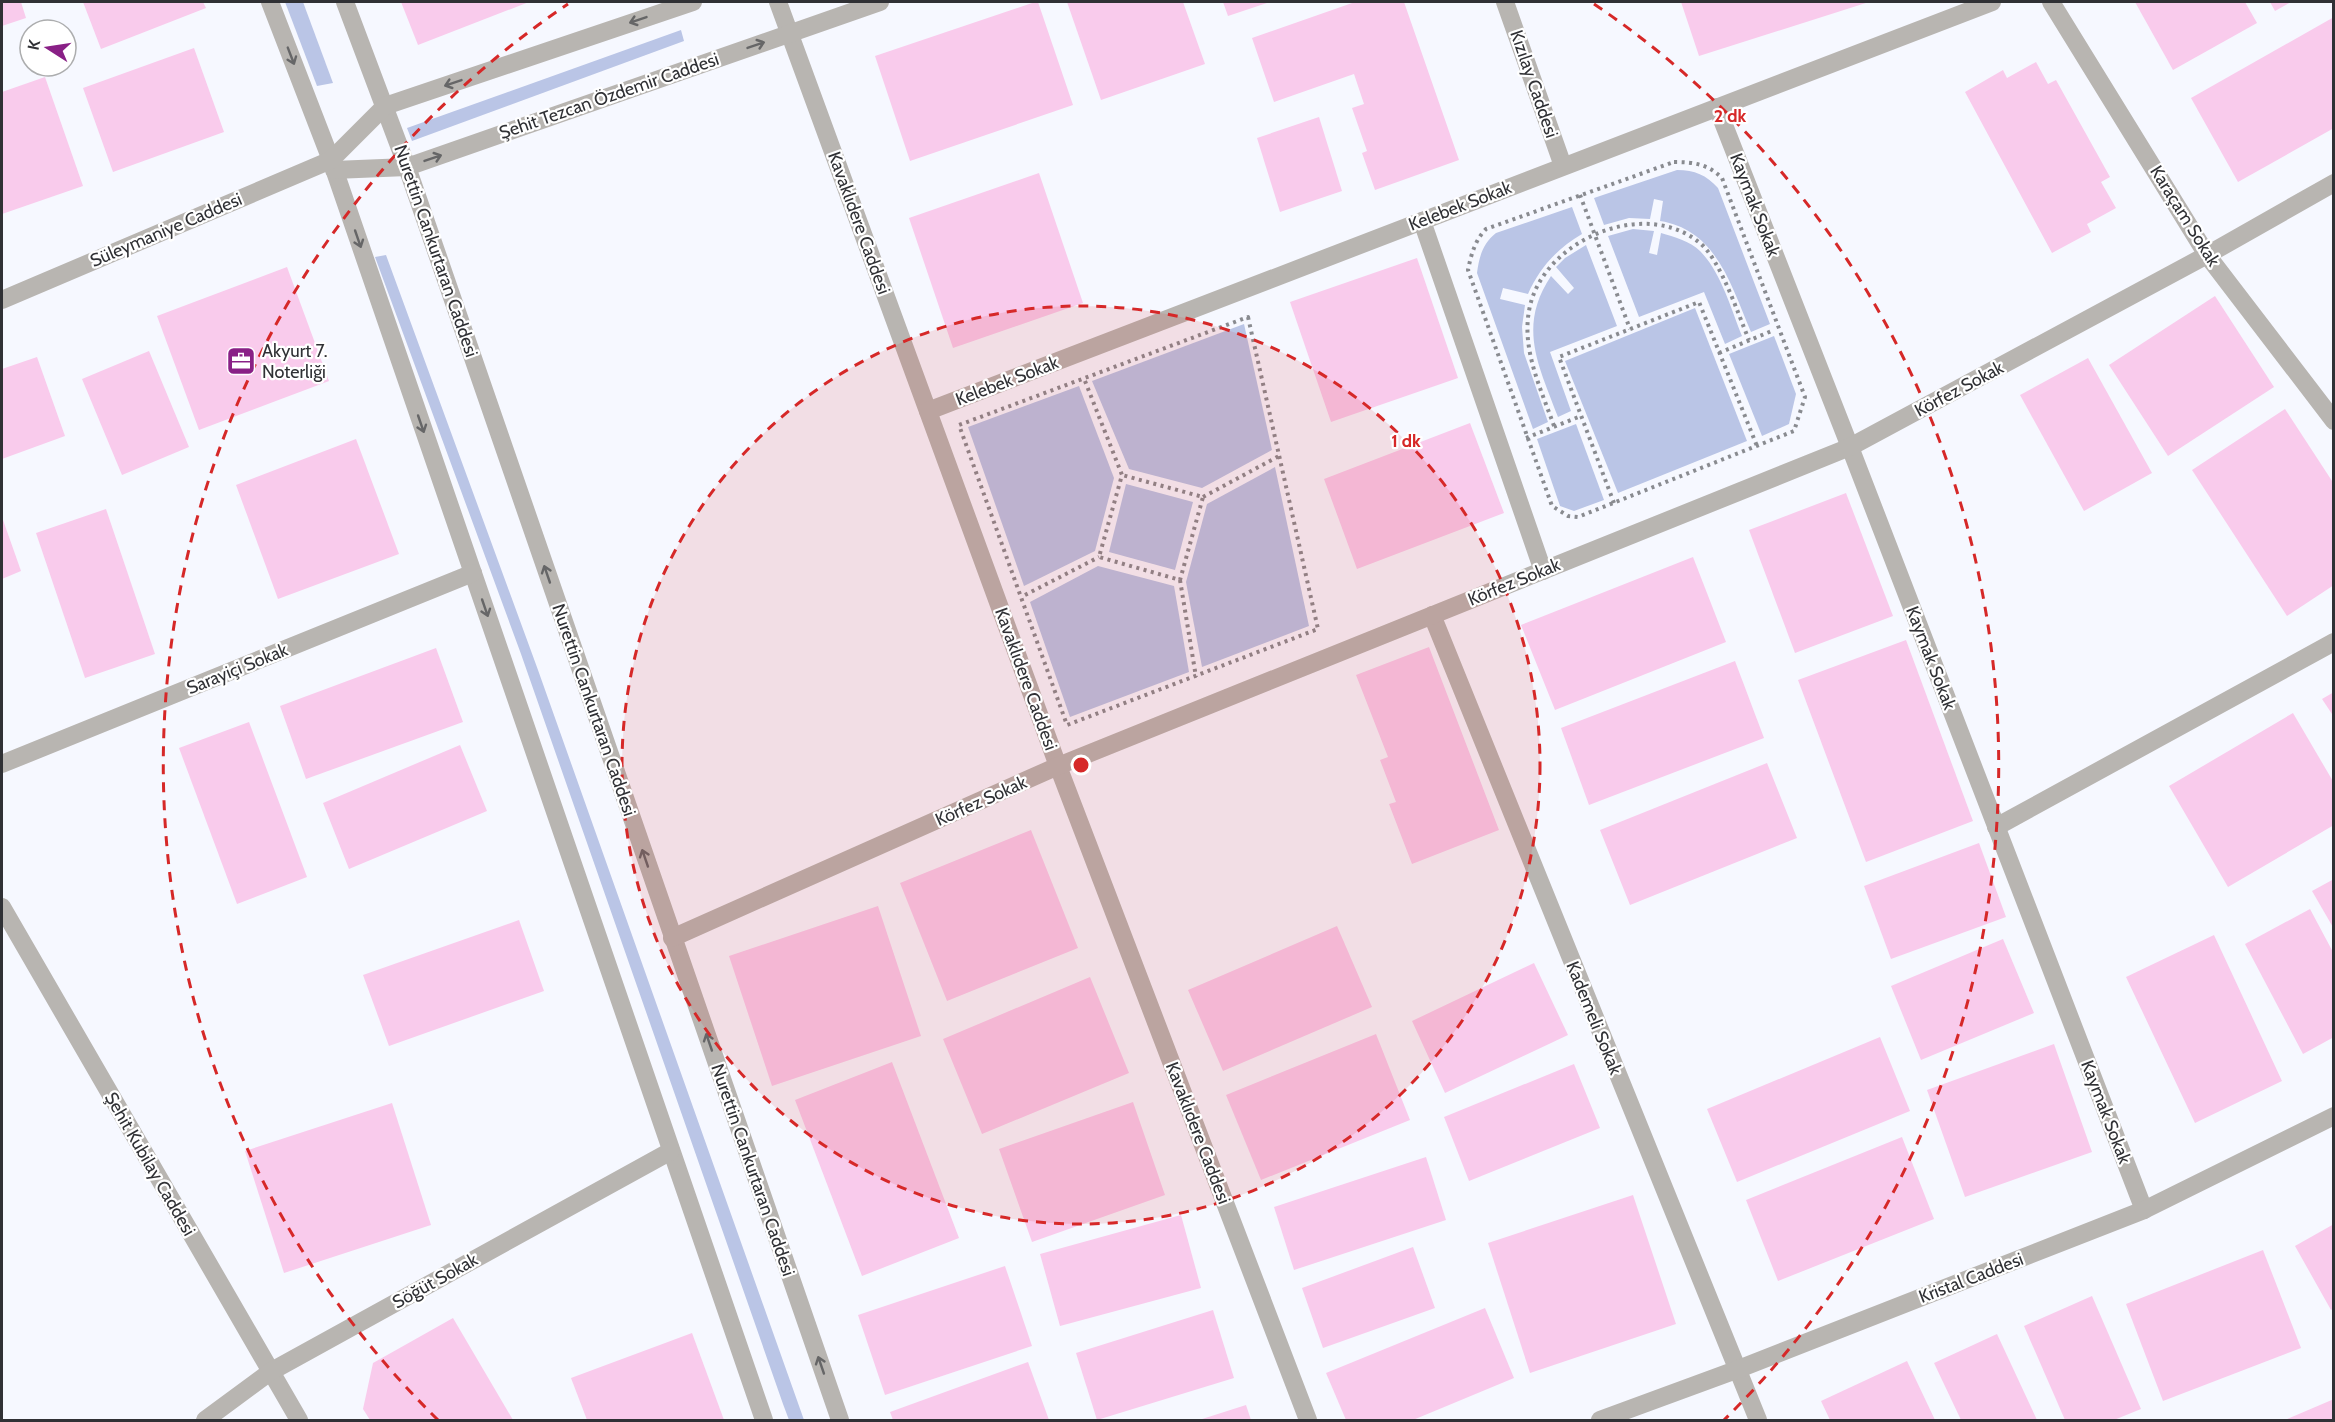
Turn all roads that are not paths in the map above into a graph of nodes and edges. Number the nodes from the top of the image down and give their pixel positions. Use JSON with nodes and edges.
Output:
{"nodes":[{"id":1,"x":270,"y":2,"type":"edge"},
{"id":2,"x":345,"y":2,"type":"edge"},
{"id":3,"x":693,"y":2,"type":"edge"},
{"id":4,"x":778,"y":2,"type":"edge"},
{"id":5,"x":880,"y":2,"type":"edge"},
{"id":6,"x":1505,"y":2,"type":"edge"},
{"id":7,"x":1992,"y":2,"type":"edge"},
{"id":8,"x":2051,"y":2,"type":"edge"},
{"id":9,"x":789,"y":33,"type":"junction"},
{"id":10,"x":385,"y":106,"type":"junction"},
{"id":11,"x":1717,"y":107,"type":"junction"},
{"id":12,"x":333,"y":165,"type":"junction"},
{"id":13,"x":1563,"y":166,"type":"junction"},
{"id":14,"x":407,"y":167,"type":"junction"},
{"id":15,"x":2334,"y":183,"type":"edge"},
{"id":16,"x":1422,"y":221,"type":"junction"},
{"id":17,"x":2207,"y":255,"type":"junction"},
{"id":18,"x":2,"y":300,"type":"edge"},
{"id":19,"x":928,"y":411,"type":"junction"},
{"id":20,"x":2334,"y":421,"type":"edge"},
{"id":21,"x":1850,"y":447,"type":"junction"},
{"id":22,"x":1542,"y":571,"type":"junction"},
{"id":23,"x":473,"y":573,"type":"junction"},
{"id":24,"x":1432,"y":615,"type":"junction"},
{"id":25,"x":2334,"y":642,"type":"edge"},
{"id":26,"x":2,"y":764,"type":"edge"},
{"id":27,"x":1058,"y":766,"type":"junction"},
{"id":28,"x":1996,"y":826,"type":"junction"},
{"id":29,"x":2,"y":907,"type":"edge"},
{"id":30,"x":672,"y":938,"type":"junction"},
{"id":31,"x":2334,"y":1116,"type":"edge"},
{"id":32,"x":671,"y":1151,"type":"junction"},
{"id":33,"x":2144,"y":1210,"type":"junction"},
{"id":34,"x":1736,"y":1370,"type":"junction"},
{"id":35,"x":270,"y":1372,"type":"junction"},
{"id":36,"x":205,"y":1420,"type":"edge"},
{"id":37,"x":299,"y":1420,"type":"edge"},
{"id":38,"x":764,"y":1420,"type":"edge"},
{"id":39,"x":840,"y":1420,"type":"edge"},
{"id":40,"x":1308,"y":1420,"type":"edge"},
{"id":41,"x":1600,"y":1420,"type":"edge"},
{"id":42,"x":1758,"y":1420,"type":"edge"}],
"edges":[{"from":1,"to":12,"type":"street","one_way":true},
{"from":2,"to":10,"type":"street","name":"Nurettin Cankurtaran Caddesi"},
{"from":3,"to":10,"type":"street","one_way":true},
{"from":4,"to":9,"type":"street","name":"Kavaklıdere Caddesi"},
{"from":5,"to":9,"type":"street","name":"Şehit Tezcan Özdemir Caddesi"},
{"from":6,"to":13,"type":"street","name":"Kızılay Caddesi"},
{"from":7,"to":11,"type":"street","name":"Kelebek Sokak"},
{"from":8,"to":17,"type":"street","name":"Karaçam Sokak"},
{"from":14,"to":9,"type":"street","name":"Şehit Tezcan Özdemir Caddesi","one_way":true},
{"from":9,"to":19,"type":"street","name":"Kavaklıdere Caddesi"},
{"from":10,"to":12,"type":"street"},
{"from":10,"to":14,"type":"street","name":"Nurettin Cankurtaran Caddesi"},
{"from":11,"to":13,"type":"street","name":"Kelebek Sokak"},
{"from":11,"to":21,"type":"street","name":"Kaymak Sokak"},
{"from":12,"to":14,"type":"street","name":"Şehit Tezcan Özdemir Caddesi"},
{"from":12,"to":18,"type":"street","name":"Süleymaniye Caddesi"},
{"from":12,"to":23,"type":"street","one_way":true},
{"from":13,"to":16,"type":"street","name":"Kelebek Sokak"},
{"from":30,"to":14,"type":"street","name":"Nurettin Cankurtaran Caddesi","one_way":true},
{"from":15,"to":17,"type":"street","name":"Körfez Sokak"},
{"from":16,"to":19,"type":"street","name":"Kelebek Sokak"},
{"from":16,"to":22,"type":"street"},
{"from":17,"to":20,"type":"street","name":"Karaçam Sokak"},
{"from":17,"to":21,"type":"street","name":"Körfez Sokak"},
{"from":19,"to":27,"type":"street","name":"Kavaklıdere Caddesi"},
{"from":21,"to":22,"type":"street","name":"Körfez Sokak"},
{"from":21,"to":28,"type":"street","name":"Kaymak Sokak"},
{"from":22,"to":24,"type":"street","name":"Körfez Sokak"},
{"from":23,"to":26,"type":"street","name":"Sarayiçi Sokak"},
{"from":23,"to":32,"type":"street","one_way":true},
{"from":24,"to":27,"type":"street","name":"Körfez Sokak"},
{"from":24,"to":34,"type":"street","name":"Kademeli Sokak"},
{"from":25,"to":28,"type":"street"},
{"from":27,"to":30,"type":"street","name":"Körfez Sokak"},
{"from":27,"to":40,"type":"street","name":"Kavaklıdere Caddesi"},
{"from":28,"to":33,"type":"street","name":"Kaymak Sokak"},
{"from":29,"to":35,"type":"street","name":"Şehit Kubilay Caddesi"},
{"from":39,"to":30,"type":"street","name":"Nurettin Cankurtaran Caddesi","one_way":true},
{"from":31,"to":33,"type":"street","name":"Kristal Caddesi"},
{"from":32,"to":35,"type":"street","name":"Söğüt Sokak"},
{"from":32,"to":38,"type":"street"},
{"from":33,"to":34,"type":"street","name":"Kristal Caddesi"},
{"from":34,"to":41,"type":"street","name":"Kristal Caddesi"},
{"from":34,"to":42,"type":"street","name":"Kademeli Sokak"},
{"from":35,"to":36,"type":"street","name":"Söğüt Sokak"},
{"from":35,"to":37,"type":"street","name":"Şehit Kubilay Caddesi"}]}
